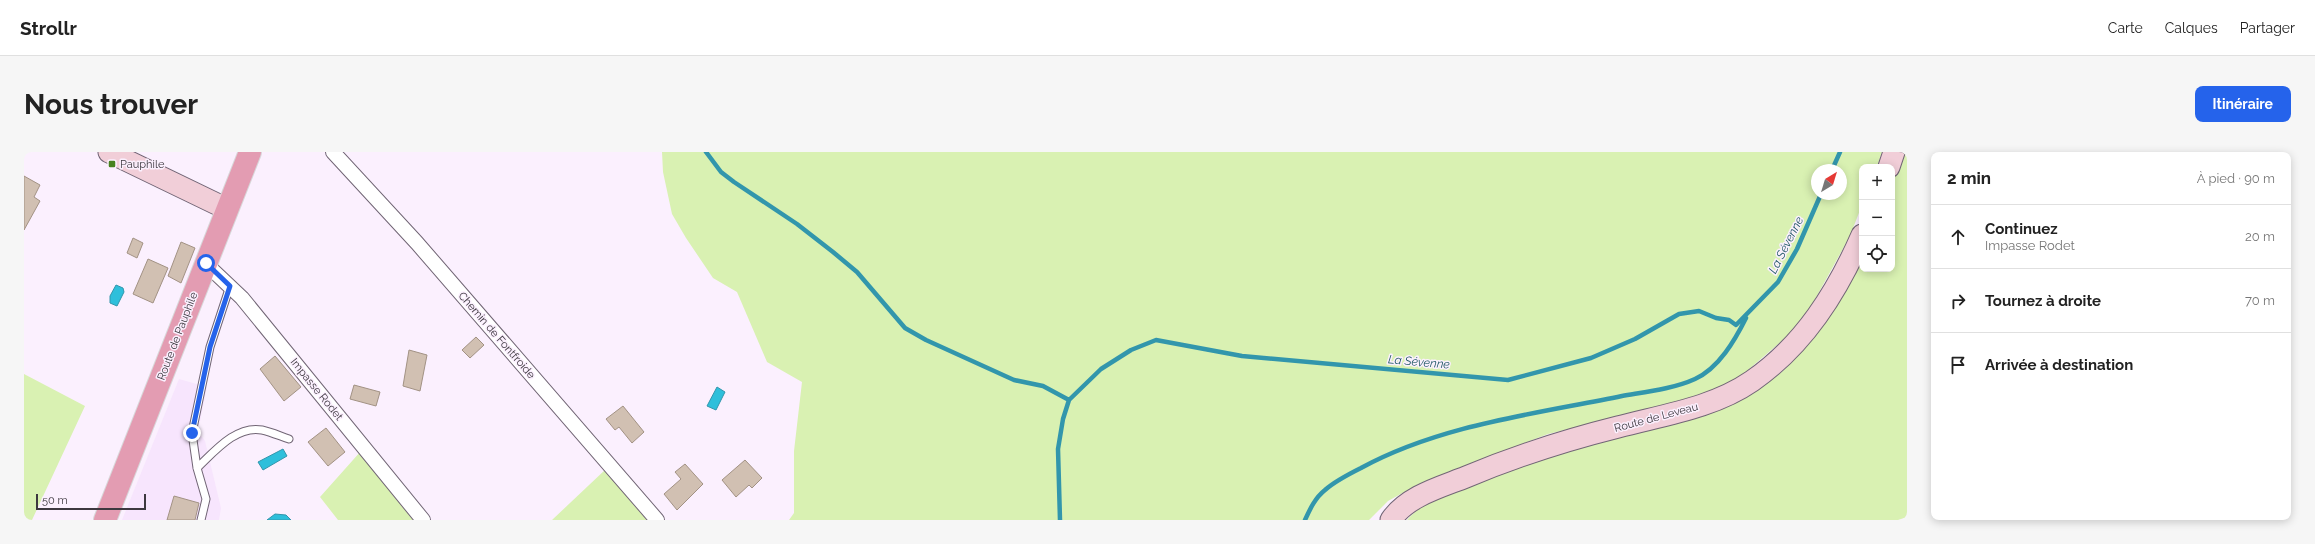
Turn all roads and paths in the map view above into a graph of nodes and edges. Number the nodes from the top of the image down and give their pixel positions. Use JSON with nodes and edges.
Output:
{"nodes":[{"id":1,"x":109,"y":152,"type":"edge"},
{"id":2,"x":250,"y":152,"type":"edge"},
{"id":3,"x":333,"y":152,"type":"edge"},
{"id":4,"x":1894,"y":152,"type":"edge"},
{"id":5,"x":1890,"y":164,"type":"edge"},
{"id":6,"x":227,"y":209,"type":"junction"},
{"id":7,"x":1862,"y":236,"type":"edge"},
{"id":8,"x":206,"y":263,"type":"junction"},
{"id":9,"x":230,"y":286,"type":"junction"},
{"id":10,"x":289,"y":439,"type":"dead end"},
{"id":11,"x":197,"y":468,"type":"junction"},
{"id":12,"x":105,"y":520,"type":"edge"},
{"id":13,"x":201,"y":520,"type":"edge"},
{"id":14,"x":423,"y":520,"type":"edge"},
{"id":15,"x":657,"y":520,"type":"edge"},
{"id":16,"x":1391,"y":520,"type":"edge"}],
"edges":[{"from":1,"to":6,"type":"street"},
{"from":2,"to":6,"type":"main road","name":"Route de Pauphile"},
{"from":3,"to":15,"type":"street","name":"Chemin de Fontfroide"},
{"from":4,"to":5,"type":"street"},
{"from":6,"to":8,"type":"main road","name":"Route de Pauphile"},
{"from":7,"to":16,"type":"street","name":"Route de Leveau"},
{"from":8,"to":9,"type":"street","name":"Impasse Rodet"},
{"from":8,"to":12,"type":"main road","name":"Route de Pauphile"},
{"from":9,"to":11,"type":"lane"},
{"from":9,"to":14,"type":"street","name":"Impasse Rodet"},
{"from":10,"to":11,"type":"lane"},
{"from":11,"to":13,"type":"lane"}]}
